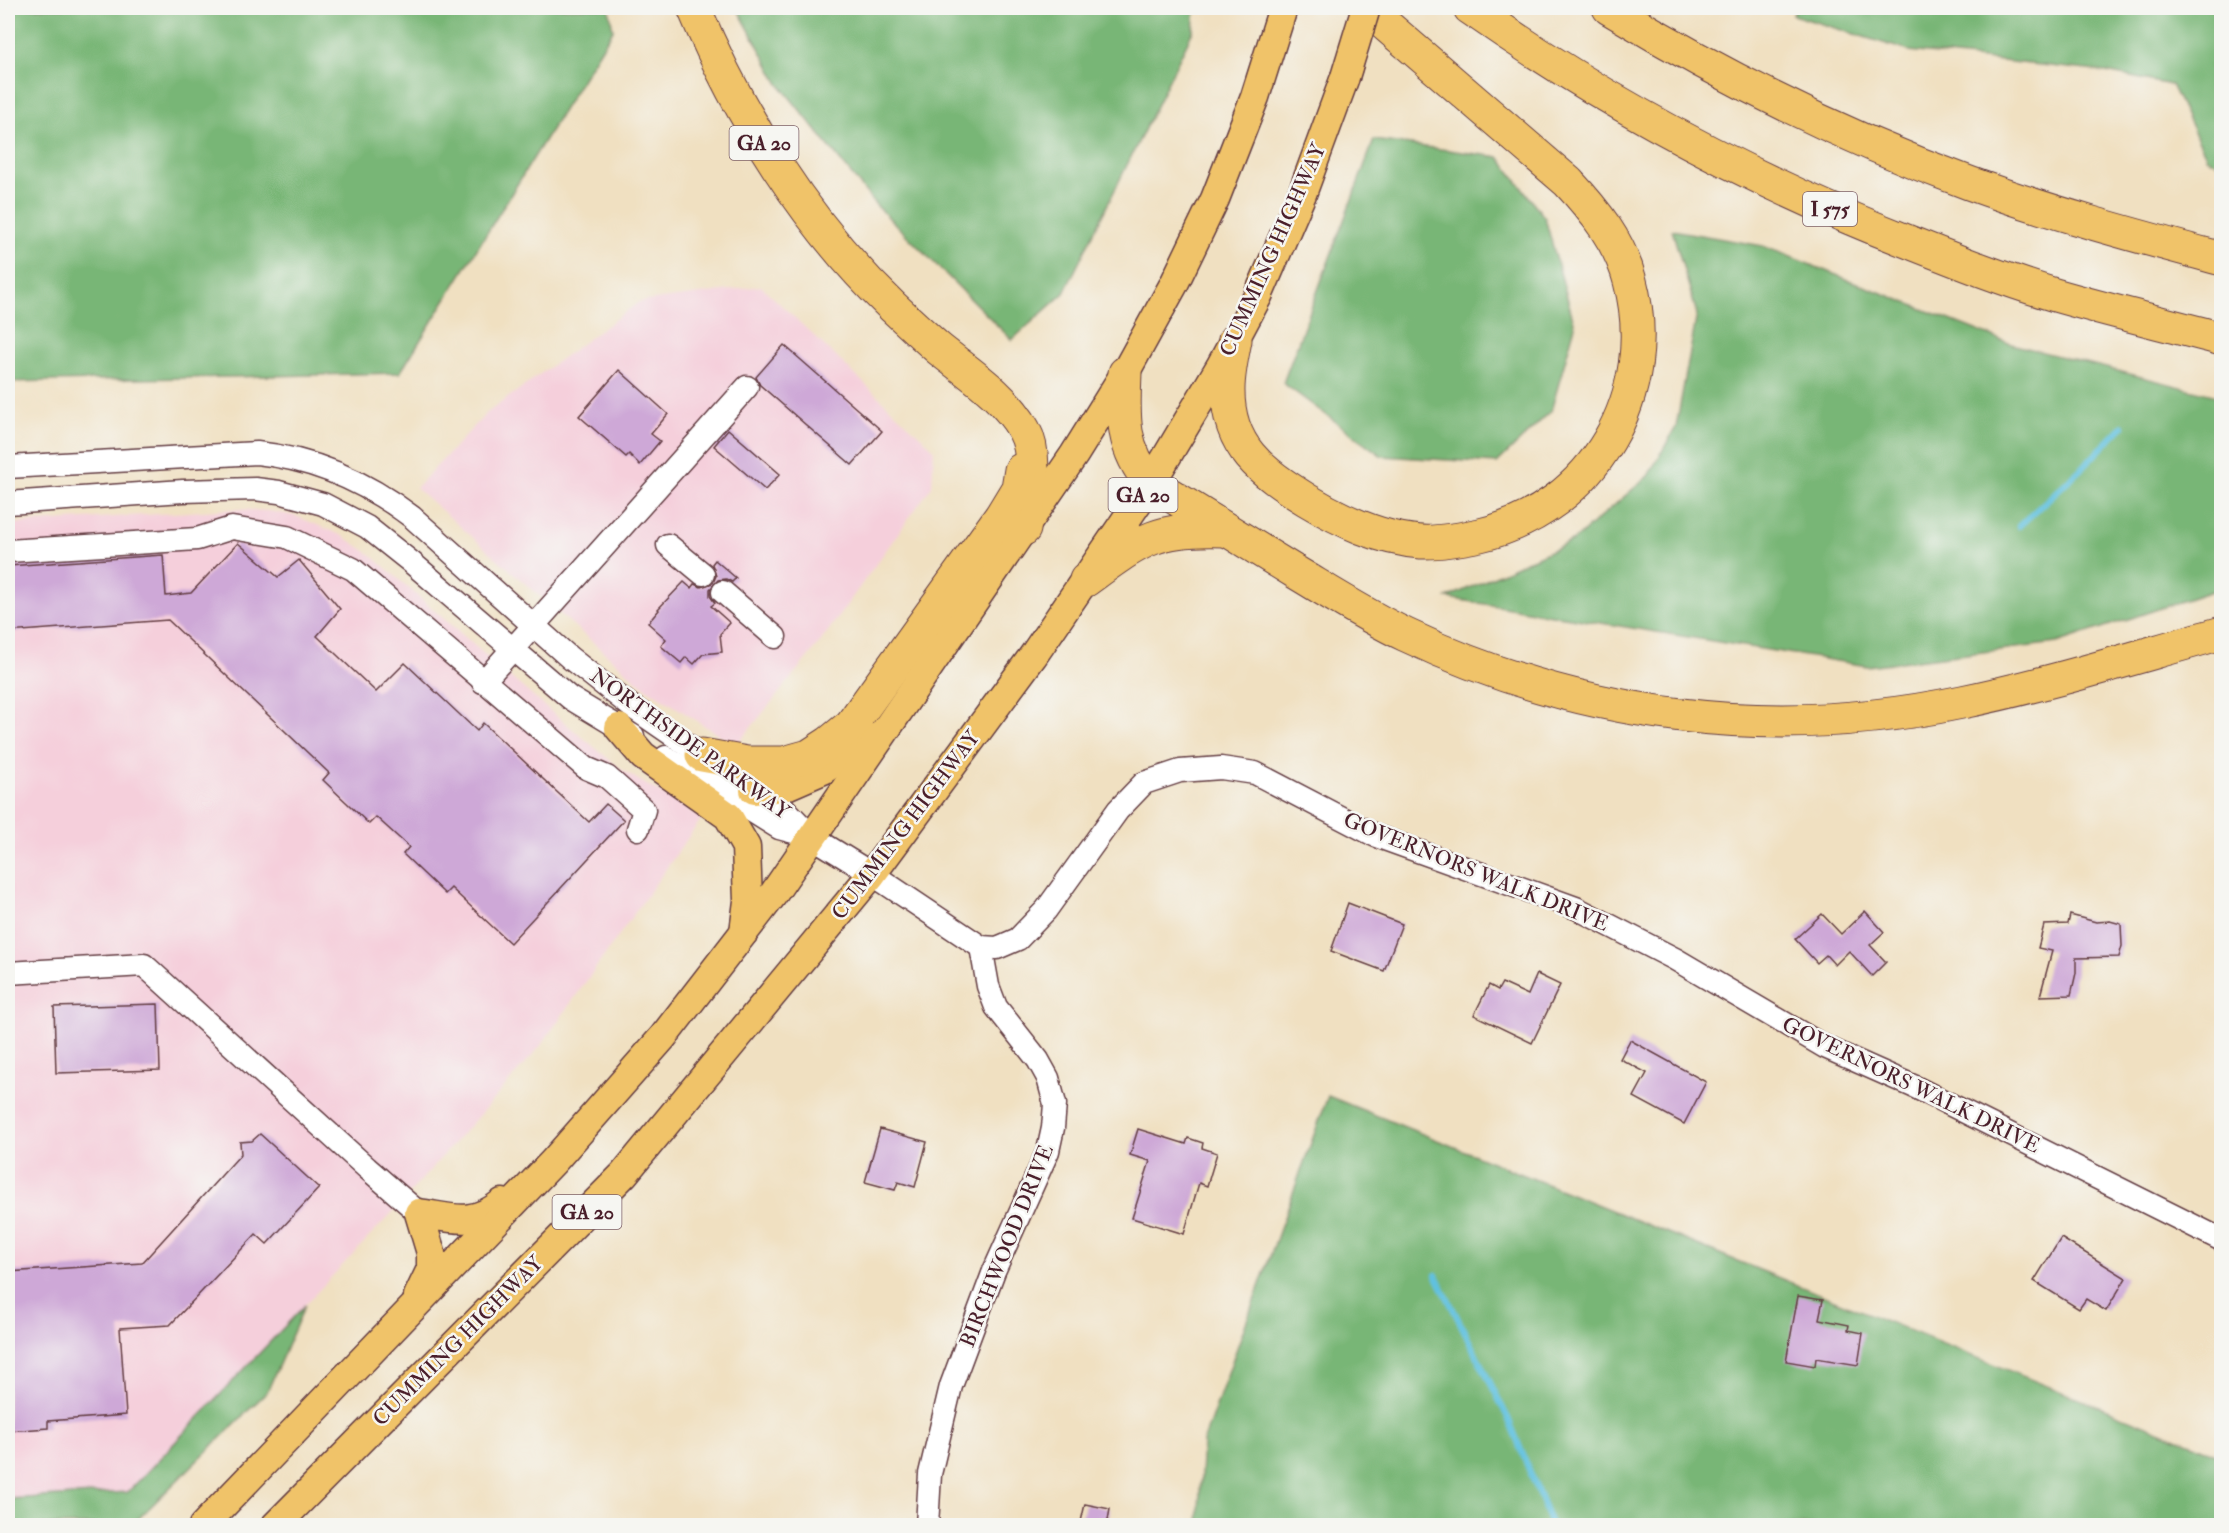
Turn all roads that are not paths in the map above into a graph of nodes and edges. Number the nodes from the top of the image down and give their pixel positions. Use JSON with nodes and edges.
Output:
{"nodes":[{"id":1,"x":694,"y":8,"type":"edge"},
{"id":2,"x":1366,"y":8,"type":"edge"},
{"id":3,"x":1470,"y":8,"type":"edge"},
{"id":4,"x":1609,"y":8,"type":"edge"},
{"id":5,"x":1281,"y":16,"type":"edge"},
{"id":6,"x":2222,"y":259,"type":"edge"},
{"id":7,"x":928,"y":339,"type":"junction"},
{"id":8,"x":2222,"y":339,"type":"edge"},
{"id":9,"x":1235,"y":340,"type":"junction"},
{"id":10,"x":1125,"y":373,"type":"junction"},
{"id":11,"x":747,"y":387,"type":"dead end"},
{"id":12,"x":8,"y":467,"type":"edge"},
{"id":13,"x":1151,"y":483,"type":"junction"},
{"id":14,"x":8,"y":503,"type":"edge"},
{"id":15,"x":1024,"y":529,"type":"junction"},
{"id":16,"x":1227,"y":530,"type":"junction"},
{"id":17,"x":668,"y":545,"type":"dead end"},
{"id":18,"x":8,"y":551,"type":"edge"},
{"id":19,"x":703,"y":574,"type":"dead end"},
{"id":20,"x":1086,"y":580,"type":"junction"},
{"id":21,"x":723,"y":592,"type":"dead end"},
{"id":22,"x":534,"y":626,"type":"junction"},
{"id":23,"x":2222,"y":633,"type":"edge"},
{"id":24,"x":775,"y":637,"type":"dead end"},
{"id":25,"x":512,"y":650,"type":"junction"},
{"id":26,"x":483,"y":682,"type":"junction"},
{"id":27,"x":619,"y":728,"type":"junction"},
{"id":28,"x":881,"y":736,"type":"junction"},
{"id":29,"x":702,"y":754,"type":"junction"},
{"id":30,"x":754,"y":790,"type":"junction"},
{"id":31,"x":638,"y":829,"type":"dead end"},
{"id":32,"x":812,"y":837,"type":"junction"},
{"id":33,"x":872,"y":874,"type":"junction"},
{"id":34,"x":744,"y":933,"type":"junction"},
{"id":35,"x":981,"y":947,"type":"junction"},
{"id":36,"x":8,"y":973,"type":"edge"},
{"id":37,"x":553,"y":1162,"type":"junction"},
{"id":38,"x":419,"y":1212,"type":"junction"},
{"id":39,"x":2222,"y":1240,"type":"edge"},
{"id":40,"x":415,"y":1303,"type":"junction"},
{"id":41,"x":203,"y":1526,"type":"edge"},
{"id":42,"x":275,"y":1526,"type":"edge"},
{"id":43,"x":927,"y":1526,"type":"edge"}],
"edges":[{"from":1,"to":7,"type":"highway","number":"GA 20"},
{"from":2,"to":9,"type":"main road","name":"CUMMING HIGHWAY","number":"GA 20","bridge":true},
{"from":2,"to":9,"type":"highway"},
{"from":3,"to":8,"type":"highway","number":"I 575"},
{"from":4,"to":6,"type":"highway"},
{"from":5,"to":10,"type":"main road"},
{"from":7,"to":15,"type":"highway","number":"GA 20"},
{"from":7,"to":29,"type":"highway"},
{"from":9,"to":13,"type":"main road","name":"CUMMING HIGHWAY","number":"GA 20"},
{"from":10,"to":13,"type":"highway"},
{"from":10,"to":15,"type":"main road"},
{"from":11,"to":22,"type":"street"},
{"from":12,"to":22,"type":"street","name":"NORTHSIDE PARKWAY"},
{"from":13,"to":16,"type":"highway"},
{"from":13,"to":20,"type":"main road","name":"CUMMING HIGHWAY","number":"GA 20"},
{"from":14,"to":25,"type":"street","name":"NORTHSIDE PARKWAY"},
{"from":15,"to":28,"type":"main road","number":"GA 20"},
{"from":16,"to":20,"type":"highway"},
{"from":16,"to":23,"type":"highway"},
{"from":17,"to":19,"type":"street"},
{"from":18,"to":26,"type":"street"},
{"from":20,"to":33,"type":"main road","name":"CUMMING HIGHWAY","number":"GA 20"},
{"from":21,"to":24,"type":"street"},
{"from":22,"to":25,"type":"street"},
{"from":22,"to":29,"type":"street","name":"NORTHSIDE PARKWAY"},
{"from":25,"to":26,"type":"street"},
{"from":25,"to":27,"type":"street","name":"NORTHSIDE PARKWAY"},
{"from":26,"to":31,"type":"street"},
{"from":27,"to":32,"type":"street","name":"NORTHSIDE PARKWAY"},
{"from":27,"to":34,"type":"main road"},
{"from":28,"to":30,"type":"main road"},
{"from":28,"to":32,"type":"main road","number":"GA 20"},
{"from":29,"to":30,"type":"street","name":"NORTHSIDE PARKWAY"},
{"from":30,"to":32,"type":"street","name":"NORTHSIDE PARKWAY"},
{"from":32,"to":33,"type":"street"},
{"from":32,"to":34,"type":"main road","number":"GA 20"},
{"from":33,"to":35,"type":"street"},
{"from":33,"to":42,"type":"main road","name":"CUMMING HIGHWAY","number":"GA 20"},
{"from":34,"to":37,"type":"main road","number":"GA 20"},
{"from":35,"to":39,"type":"street","name":"GOVERNORS WALK DRIVE"},
{"from":35,"to":43,"type":"street","name":"BIRCHWOOD DRIVE"},
{"from":36,"to":38,"type":"street"},
{"from":37,"to":38,"type":"main road"},
{"from":37,"to":40,"type":"main road","number":"GA 20"},
{"from":38,"to":40,"type":"main road"},
{"from":40,"to":41,"type":"main road","number":"GA 20"}]}
